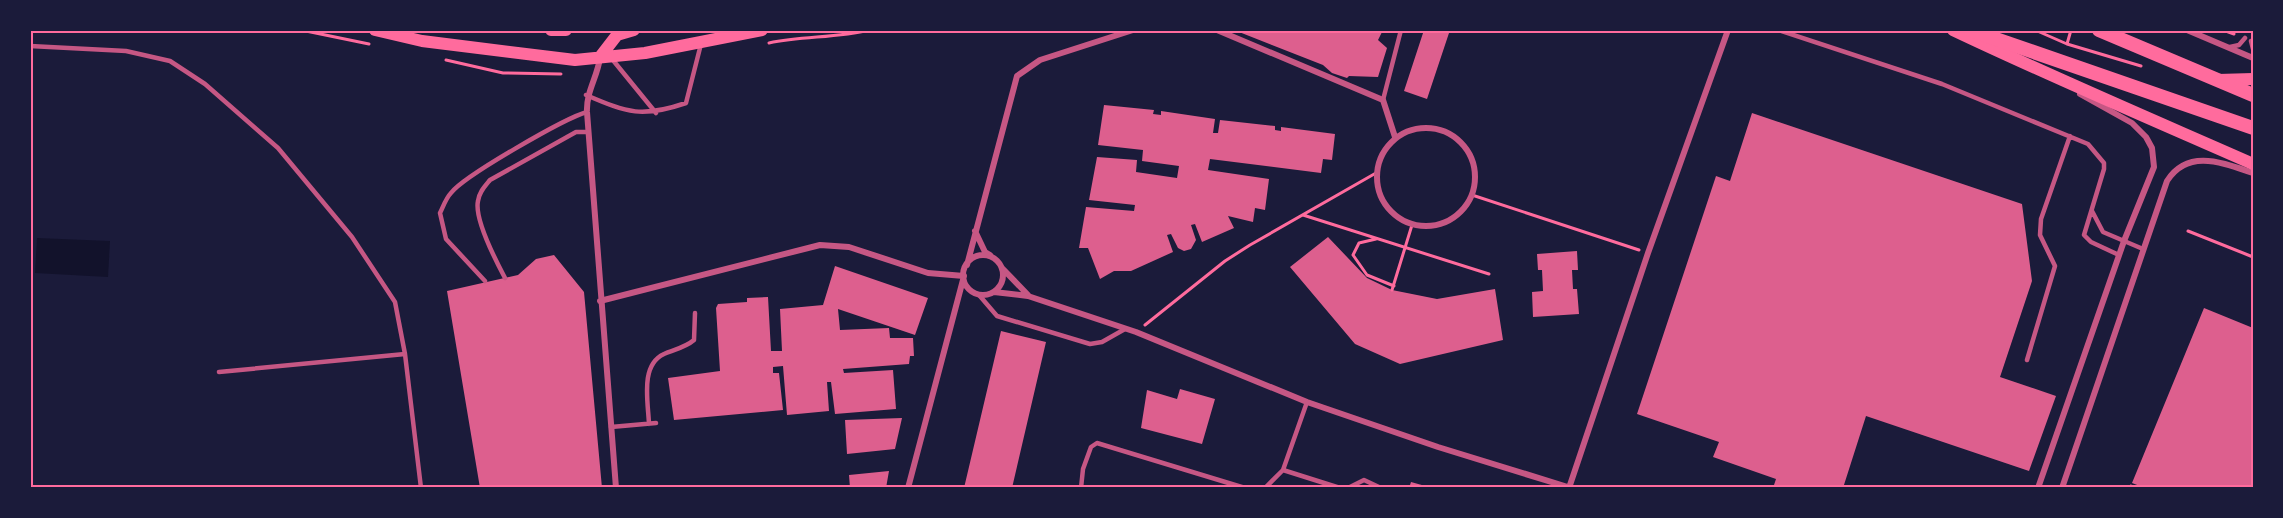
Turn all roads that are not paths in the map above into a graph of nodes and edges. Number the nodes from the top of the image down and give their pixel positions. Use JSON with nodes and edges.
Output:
{"nodes":[{"id":1,"x":375,"y":30,"type":"edge"},
{"id":2,"x":551,"y":30,"type":"edge"},
{"id":3,"x":566,"y":30,"type":"edge"},
{"id":4,"x":634,"y":30,"type":"edge"},
{"id":5,"x":762,"y":30,"type":"edge"},
{"id":6,"x":1133,"y":30,"type":"edge"},
{"id":7,"x":1217,"y":30,"type":"edge"},
{"id":8,"x":1401,"y":30,"type":"edge"},
{"id":9,"x":1728,"y":30,"type":"edge"},
{"id":10,"x":1778,"y":30,"type":"edge"},
{"id":11,"x":1953,"y":30,"type":"edge"},
{"id":12,"x":1970,"y":30,"type":"edge"},
{"id":13,"x":2099,"y":30,"type":"edge"},
{"id":14,"x":2187,"y":30,"type":"edge"},
{"id":15,"x":2208,"y":30,"type":"edge"},
{"id":16,"x":2245,"y":38,"type":"dead end"},
{"id":17,"x":2207,"y":39,"type":"junction"},
{"id":18,"x":2251,"y":40,"type":"dead end"},
{"id":19,"x":701,"y":44,"type":"junction"},
{"id":20,"x":30,"y":46,"type":"edge"},
{"id":21,"x":2227,"y":47,"type":"junction"},
{"id":22,"x":2253,"y":49,"type":"edge"},
{"id":23,"x":605,"y":57,"type":"junction"},
{"id":24,"x":2253,"y":58,"type":"edge"},
{"id":25,"x":2038,"y":70,"type":"junction"},
{"id":26,"x":2253,"y":79,"type":"edge"},
{"id":27,"x":2216,"y":80,"type":"junction"},
{"id":28,"x":586,"y":94,"type":"junction"},
{"id":29,"x":2253,"y":95,"type":"edge"},
{"id":30,"x":1383,"y":100,"type":"junction"},
{"id":31,"x":586,"y":112,"type":"junction"},
{"id":32,"x":656,"y":113,"type":"junction"},
{"id":33,"x":2253,"y":128,"type":"edge"},
{"id":34,"x":588,"y":132,"type":"junction"},
{"id":35,"x":2070,"y":136,"type":"junction"},
{"id":36,"x":1395,"y":137,"type":"junction"},
{"id":37,"x":2253,"y":164,"type":"edge"},
{"id":38,"x":2253,"y":173,"type":"edge"},
{"id":39,"x":2092,"y":211,"type":"junction"},
{"id":40,"x":975,"y":231,"type":"junction"},
{"id":41,"x":2124,"y":241,"type":"junction"},
{"id":42,"x":2143,"y":249,"type":"junction"},
{"id":43,"x":2119,"y":255,"type":"junction"},
{"id":44,"x":995,"y":259,"type":"junction"},
{"id":45,"x":967,"y":266,"type":"junction"},
{"id":46,"x":1001,"y":266,"type":"junction"},
{"id":47,"x":964,"y":276,"type":"junction"},
{"id":48,"x":505,"y":278,"type":"dead end"},
{"id":49,"x":485,"y":281,"type":"dead end"},
{"id":50,"x":994,"y":292,"type":"junction"},
{"id":51,"x":979,"y":295,"type":"junction"},
{"id":52,"x":1028,"y":296,"type":"junction"},
{"id":53,"x":600,"y":301,"type":"junction"},
{"id":54,"x":695,"y":313,"type":"dead end"},
{"id":55,"x":1125,"y":329,"type":"junction"},
{"id":56,"x":405,"y":354,"type":"junction"},
{"id":57,"x":2027,"y":360,"type":"dead end"},
{"id":58,"x":219,"y":372,"type":"dead end"},
{"id":59,"x":1307,"y":402,"type":"junction"},
{"id":60,"x":656,"y":423,"type":"dead end"},
{"id":61,"x":649,"y":424,"type":"junction"},
{"id":62,"x":611,"y":427,"type":"junction"},
{"id":63,"x":1283,"y":470,"type":"junction"},
{"id":64,"x":421,"y":488,"type":"edge"},
{"id":65,"x":616,"y":488,"type":"edge"},
{"id":66,"x":908,"y":488,"type":"edge"},
{"id":67,"x":1081,"y":488,"type":"edge"},
{"id":68,"x":1245,"y":488,"type":"edge"},
{"id":69,"x":1265,"y":488,"type":"edge"},
{"id":70,"x":1340,"y":488,"type":"edge"},
{"id":71,"x":1348,"y":488,"type":"edge"},
{"id":72,"x":1381,"y":488,"type":"edge"},
{"id":73,"x":1570,"y":488,"type":"edge"},
{"id":74,"x":2038,"y":488,"type":"edge"},
{"id":75,"x":2062,"y":488,"type":"edge"}],
"edges":[{"from":1,"to":23,"type":"main road"},
{"from":2,"to":3,"type":"main road"},
{"from":4,"to":23,"type":"main road"},
{"from":5,"to":19,"type":"main road"},
{"from":6,"to":40,"type":"street"},
{"from":7,"to":30,"type":"street"},
{"from":8,"to":30,"type":"lane"},
{"from":9,"to":73,"type":"street"},
{"from":10,"to":35,"type":"lane"},
{"from":11,"to":25,"type":"main road"},
{"from":12,"to":33,"type":"main road"},
{"from":13,"to":27,"type":"main road"},
{"from":14,"to":17,"type":"street"},
{"from":15,"to":17,"type":"street"},
{"from":16,"to":21,"type":"lane"},
{"from":17,"to":21,"type":"street"},
{"from":18,"to":22,"type":"lane"},
{"from":19,"to":23,"type":"main road"},
{"from":19,"to":32,"type":"lane"},
{"from":20,"to":56,"type":"lane"},
{"from":21,"to":24,"type":"street"},
{"from":23,"to":28,"type":"street"},
{"from":23,"to":32,"type":"lane"},
{"from":25,"to":37,"type":"main road"},
{"from":25,"to":41,"type":"street"},
{"from":26,"to":27,"type":"main road"},
{"from":27,"to":29,"type":"main road"},
{"from":28,"to":31,"type":"street"},
{"from":28,"to":32,"type":"lane"},
{"from":30,"to":36,"type":"street"},
{"from":31,"to":34,"type":"street"},
{"from":31,"to":49,"type":"lane"},
{"from":34,"to":48,"type":"lane"},
{"from":34,"to":53,"type":"street"},
{"from":35,"to":39,"type":"lane"},
{"from":35,"to":57,"type":"lane"},
{"from":36,"to":36,"type":"street"},
{"from":38,"to":42,"type":"street"},
{"from":39,"to":41,"type":"lane"},
{"from":39,"to":43,"type":"lane"},
{"from":40,"to":44,"type":"street"},
{"from":40,"to":45,"type":"street"},
{"from":41,"to":42,"type":"lane"},
{"from":41,"to":43,"type":"street"},
{"from":42,"to":75,"type":"street"},
{"from":43,"to":74,"type":"street"},
{"from":44,"to":45,"type":"street"},
{"from":44,"to":46,"type":"street"},
{"from":45,"to":47,"type":"street"},
{"from":46,"to":50,"type":"street"},
{"from":46,"to":52,"type":"street"},
{"from":47,"to":51,"type":"street"},
{"from":47,"to":53,"type":"street"},
{"from":47,"to":66,"type":"street"},
{"from":50,"to":51,"type":"street"},
{"from":50,"to":52,"type":"street"},
{"from":51,"to":55,"type":"lane"},
{"from":52,"to":55,"type":"street"},
{"from":53,"to":62,"type":"street"},
{"from":54,"to":61,"type":"lane"},
{"from":55,"to":59,"type":"street"},
{"from":56,"to":58,"type":"lane"},
{"from":56,"to":64,"type":"lane"},
{"from":59,"to":63,"type":"lane"},
{"from":59,"to":73,"type":"street"},
{"from":60,"to":61,"type":"lane"},
{"from":61,"to":62,"type":"lane"},
{"from":62,"to":65,"type":"street"},
{"from":63,"to":69,"type":"lane"},
{"from":63,"to":70,"type":"lane"},
{"from":67,"to":68,"type":"lane"},
{"from":71,"to":72,"type":"lane"}]}
